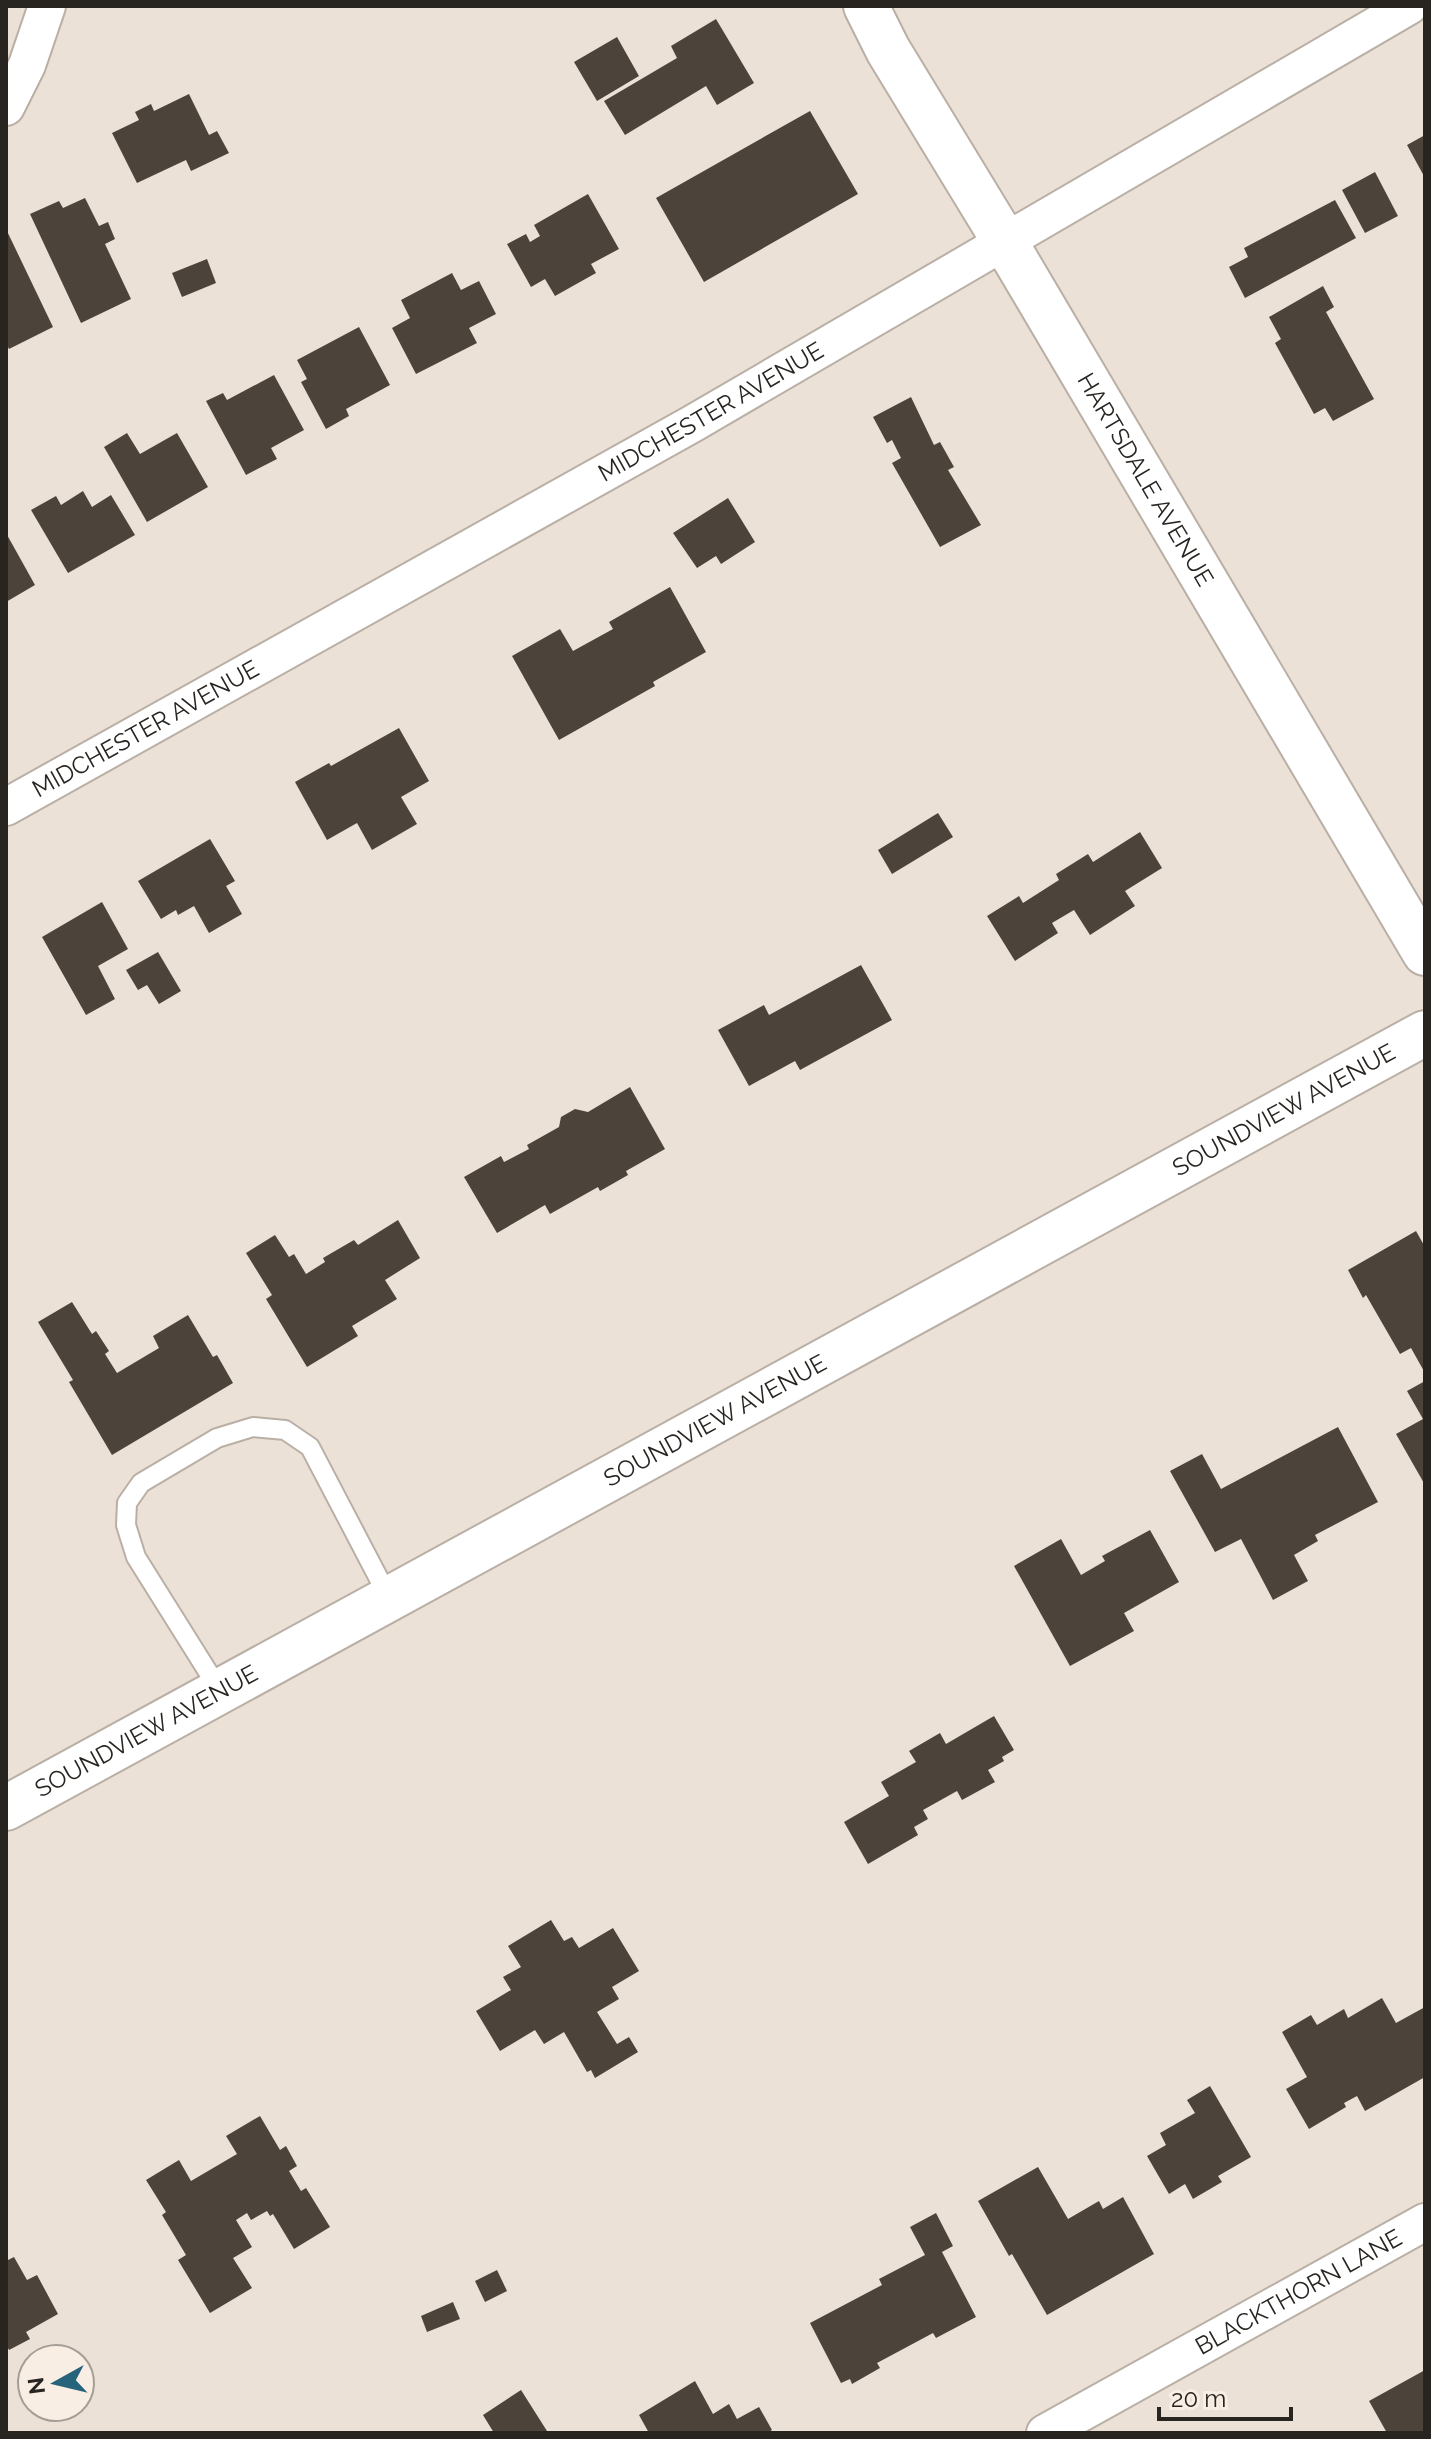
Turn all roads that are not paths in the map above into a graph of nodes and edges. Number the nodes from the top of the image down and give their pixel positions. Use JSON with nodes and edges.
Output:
{"nodes":[{"id":1,"x":47,"y":6,"type":"edge"},
{"id":2,"x":866,"y":6,"type":"edge"},
{"id":3,"x":1409,"y":6,"type":"edge"},
{"id":4,"x":6,"y":107,"type":"edge"},
{"id":5,"x":1005,"y":242,"type":"junction"},
{"id":6,"x":6,"y":807,"type":"edge"},
{"id":7,"x":1425,"y":953,"type":"edge"},
{"id":8,"x":1425,"y":1033,"type":"edge"},
{"id":9,"x":389,"y":1598,"type":"junction"},
{"id":10,"x":220,"y":1691,"type":"junction"},
{"id":11,"x":6,"y":1808,"type":"edge"},
{"id":12,"x":1425,"y":2222,"type":"edge"},
{"id":13,"x":1045,"y":2433,"type":"edge"}],
"edges":[{"from":1,"to":4,"type":"street"},
{"from":2,"to":5,"type":"street","name":"HARTSDALE AVENUE"},
{"from":3,"to":5,"type":"street","name":"MIDCHESTER AVENUE"},
{"from":5,"to":6,"type":"street","name":"MIDCHESTER AVENUE"},
{"from":5,"to":7,"type":"street","name":"HARTSDALE AVENUE"},
{"from":8,"to":9,"type":"street","name":"SOUNDVIEW AVENUE"},
{"from":9,"to":10,"type":"street","name":"SOUNDVIEW AVENUE"},
{"from":9,"to":10,"type":"lane"},
{"from":10,"to":11,"type":"street","name":"SOUNDVIEW AVENUE"},
{"from":12,"to":13,"type":"street","name":"BLACKTHORN LANE"}]}
